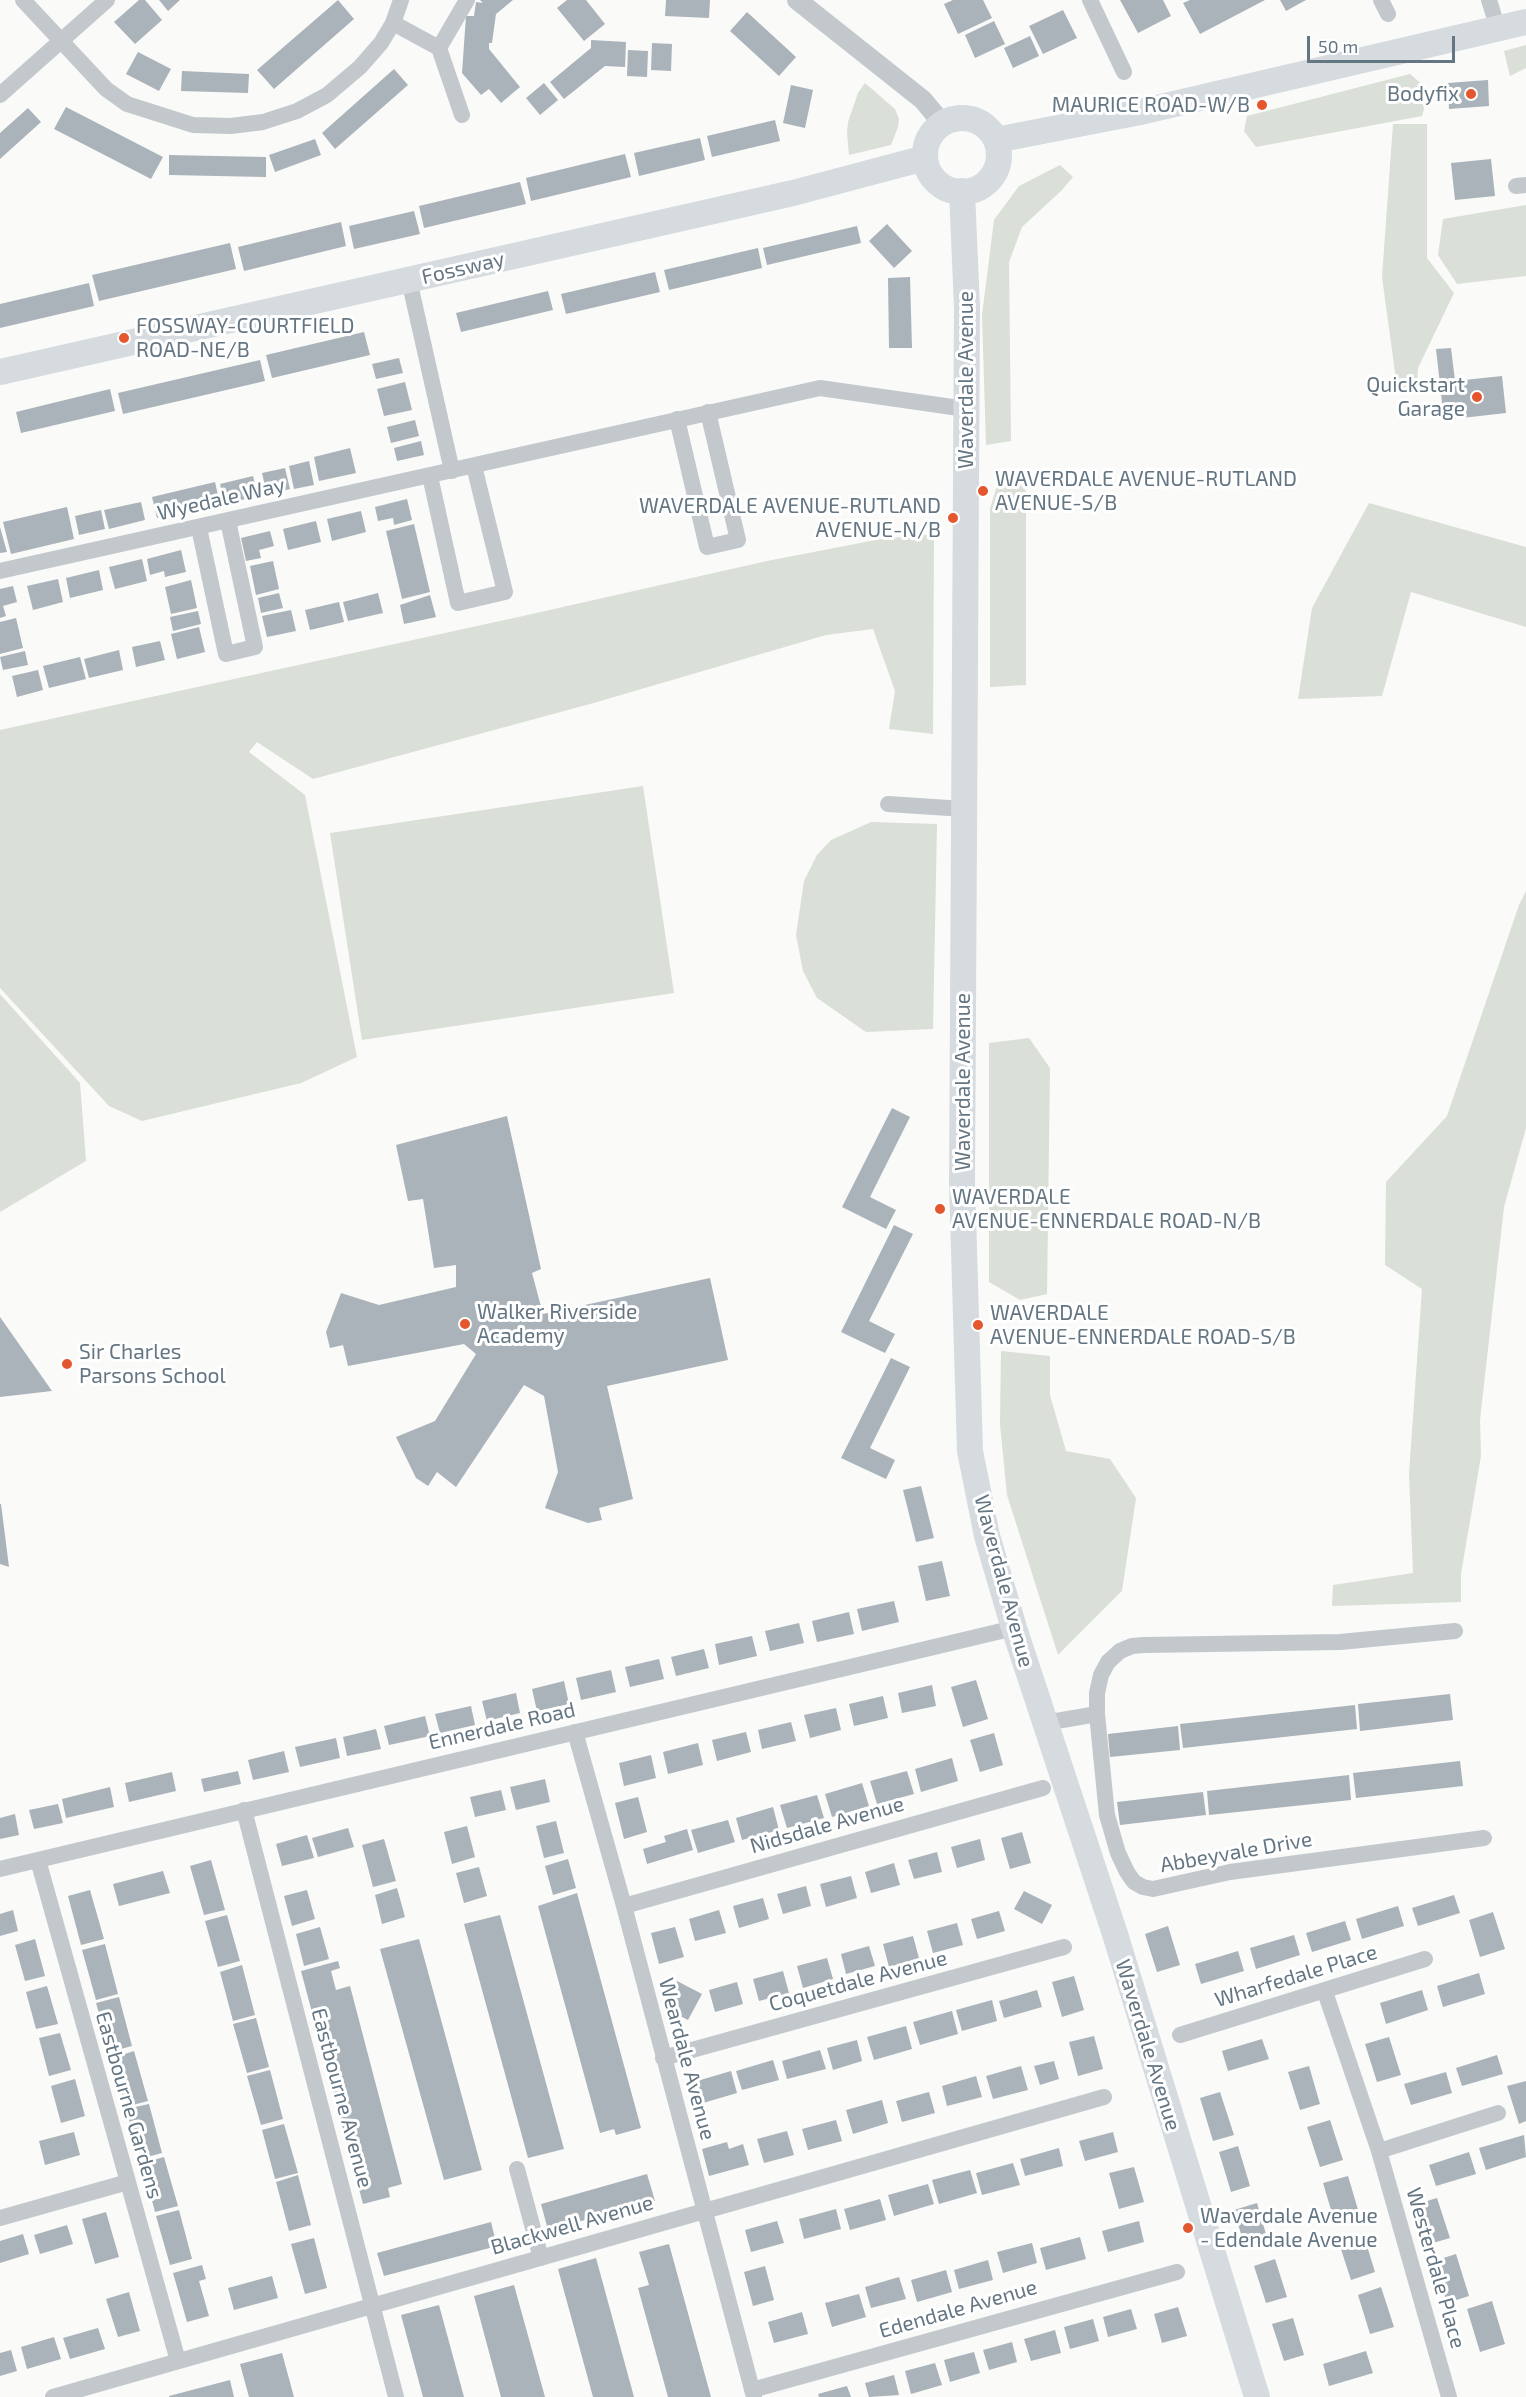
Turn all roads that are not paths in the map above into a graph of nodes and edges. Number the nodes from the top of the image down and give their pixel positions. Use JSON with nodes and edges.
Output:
{"nodes":[{"id":1,"x":23,"y":0,"type":"edge"},
{"id":2,"x":107,"y":0,"type":"edge"},
{"id":3,"x":401,"y":0,"type":"edge"},
{"id":4,"x":467,"y":0,"type":"edge"},
{"id":5,"x":797,"y":0,"type":"edge"},
{"id":6,"x":1090,"y":0,"type":"edge"},
{"id":7,"x":1489,"y":0,"type":"edge"},
{"id":8,"x":1526,"y":22,"type":"edge"},
{"id":9,"x":393,"y":23,"type":"junction"},
{"id":10,"x":1497,"y":29,"type":"junction"},
{"id":11,"x":60,"y":42,"type":"junction"},
{"id":12,"x":439,"y":48,"type":"junction"},
{"id":13,"x":1124,"y":72,"type":"dead end"},
{"id":14,"x":0,"y":95,"type":"edge"},
{"id":15,"x":462,"y":114,"type":"dead end"},
{"id":16,"x":942,"y":123,"type":"junction"},
{"id":17,"x":996,"y":140,"type":"junction"},
{"id":18,"x":926,"y":158,"type":"junction"},
{"id":19,"x":962,"y":191,"type":"junction"},
{"id":20,"x":409,"y":280,"type":"junction"},
{"id":21,"x":0,"y":372,"type":"edge"},
{"id":22,"x":966,"y":409,"type":"junction"},
{"id":23,"x":708,"y":412,"type":"junction"},
{"id":24,"x":677,"y":419,"type":"junction"},
{"id":25,"x":474,"y":466,"type":"junction"},
{"id":26,"x":452,"y":471,"type":"junction"},
{"id":27,"x":430,"y":476,"type":"junction"},
{"id":28,"x":228,"y":521,"type":"junction"},
{"id":29,"x":199,"y":528,"type":"junction"},
{"id":30,"x":0,"y":571,"type":"edge"},
{"id":31,"x":888,"y":804,"type":"dead end"},
{"id":32,"x":964,"y":808,"type":"junction"},
{"id":33,"x":1014,"y":1628,"type":"junction"},
{"id":34,"x":1455,"y":1631,"type":"dead end"},
{"id":35,"x":1097,"y":1714,"type":"junction"},
{"id":36,"x":1045,"y":1723,"type":"junction"},
{"id":37,"x":575,"y":1732,"type":"junction"},
{"id":38,"x":1043,"y":1788,"type":"dead end"},
{"id":39,"x":244,"y":1810,"type":"junction"},
{"id":40,"x":1484,"y":1838,"type":"dead end"},
{"id":41,"x":38,"y":1860,"type":"junction"},
{"id":42,"x":0,"y":1869,"type":"edge"},
{"id":43,"x":624,"y":1906,"type":"junction"},
{"id":44,"x":1064,"y":1947,"type":"dead end"},
{"id":45,"x":1425,"y":1959,"type":"dead end"},
{"id":46,"x":1325,"y":1992,"type":"junction"},
{"id":47,"x":1180,"y":2035,"type":"dead end"},
{"id":48,"x":663,"y":2058,"type":"junction"},
{"id":49,"x":1104,"y":2097,"type":"dead end"},
{"id":50,"x":1498,"y":2113,"type":"dead end"},
{"id":51,"x":1379,"y":2151,"type":"junction"},
{"id":52,"x":517,"y":2169,"type":"dead end"},
{"id":53,"x":128,"y":2182,"type":"junction"},
{"id":54,"x":705,"y":2211,"type":"junction"},
{"id":55,"x":0,"y":2218,"type":"edge"},
{"id":56,"x":541,"y":2258,"type":"junction"},
{"id":57,"x":1177,"y":2272,"type":"dead end"},
{"id":58,"x":373,"y":2306,"type":"junction"},
{"id":59,"x":178,"y":2361,"type":"junction"},
{"id":60,"x":753,"y":2393,"type":"edge"},
{"id":61,"x":53,"y":2397,"type":"edge"},
{"id":62,"x":396,"y":2397,"type":"edge"},
{"id":63,"x":1257,"y":2397,"type":"edge"},
{"id":64,"x":1449,"y":2397,"type":"edge"}],
"edges":[{"from":1,"to":11,"type":"street"},
{"from":2,"to":11,"type":"street"},
{"from":3,"to":9,"type":"street"},
{"from":4,"to":12,"type":"street"},
{"from":5,"to":16,"type":"street"},
{"from":6,"to":13,"type":"street"},
{"from":7,"to":10,"type":"street"},
{"from":8,"to":10,"type":"main road"},
{"from":9,"to":11,"type":"street"},
{"from":9,"to":12,"type":"street"},
{"from":10,"to":17,"type":"main road"},
{"from":11,"to":14,"type":"street"},
{"from":12,"to":15,"type":"street"},
{"from":16,"to":17,"type":"main road"},
{"from":16,"to":18,"type":"main road"},
{"from":17,"to":19,"type":"main road"},
{"from":18,"to":19,"type":"main road"},
{"from":18,"to":20,"type":"main road","name":"Fossway"},
{"from":19,"to":22,"type":"main road","name":"Waverdale Avenue"},
{"from":20,"to":21,"type":"main road","name":"Fossway"},
{"from":20,"to":26,"type":"street"},
{"from":22,"to":23,"type":"street","name":"Wyedale Way"},
{"from":22,"to":32,"type":"main road","name":"Waverdale Avenue"},
{"from":23,"to":24,"type":"street","name":"Wyedale Way"},
{"from":23,"to":24,"type":"street"},
{"from":24,"to":25,"type":"street","name":"Wyedale Way"},
{"from":25,"to":26,"type":"street","name":"Wyedale Way"},
{"from":25,"to":27,"type":"street"},
{"from":26,"to":27,"type":"street","name":"Wyedale Way"},
{"from":27,"to":28,"type":"street","name":"Wyedale Way"},
{"from":28,"to":29,"type":"street","name":"Wyedale Way"},
{"from":28,"to":29,"type":"street"},
{"from":29,"to":30,"type":"street","name":"Wyedale Way"},
{"from":31,"to":32,"type":"street"},
{"from":32,"to":33,"type":"main road","name":"Waverdale Avenue"},
{"from":33,"to":36,"type":"main road","name":"Waverdale Avenue"},
{"from":33,"to":37,"type":"street","name":"Ennerdale Road"},
{"from":34,"to":35,"type":"street","name":"Abbeyvale Drive"},
{"from":35,"to":36,"type":"street"},
{"from":35,"to":40,"type":"street","name":"Abbeyvale Drive"},
{"from":36,"to":63,"type":"main road","name":"Waverdale Avenue"},
{"from":37,"to":39,"type":"street","name":"Ennerdale Road"},
{"from":37,"to":43,"type":"street","name":"Weardale Avenue"},
{"from":38,"to":43,"type":"street","name":"Nidsdale Avenue"},
{"from":39,"to":41,"type":"street","name":"Ennerdale Road"},
{"from":39,"to":58,"type":"street","name":"Eastbourne Avenue"},
{"from":41,"to":42,"type":"street","name":"Ennerdale Road"},
{"from":41,"to":53,"type":"street","name":"Eastbourne Gardens"},
{"from":43,"to":48,"type":"street","name":"Weardale Avenue"},
{"from":44,"to":48,"type":"street","name":"Coquetdale Avenue"},
{"from":45,"to":46,"type":"street","name":"Wharfedale Place"},
{"from":46,"to":47,"type":"street","name":"Wharfedale Place"},
{"from":46,"to":51,"type":"street","name":"Westerdale Place"},
{"from":48,"to":54,"type":"street","name":"Weardale Avenue"},
{"from":49,"to":54,"type":"street","name":"Blackwell Avenue"},
{"from":50,"to":51,"type":"street"},
{"from":51,"to":64,"type":"street","name":"Westerdale Place"},
{"from":52,"to":56,"type":"street"},
{"from":53,"to":55,"type":"street"},
{"from":53,"to":59,"type":"street","name":"Eastbourne Gardens"},
{"from":54,"to":56,"type":"street","name":"Blackwell Avenue"},
{"from":54,"to":60,"type":"street","name":"Weardale Avenue"},
{"from":56,"to":58,"type":"street","name":"Blackwell Avenue"},
{"from":57,"to":60,"type":"street","name":"Edendale Avenue"},
{"from":58,"to":59,"type":"street","name":"Blackwell Avenue"},
{"from":58,"to":62,"type":"street","name":"Eastbourne Avenue"},
{"from":59,"to":61,"type":"street","name":"Blackwell Avenue"}]}
